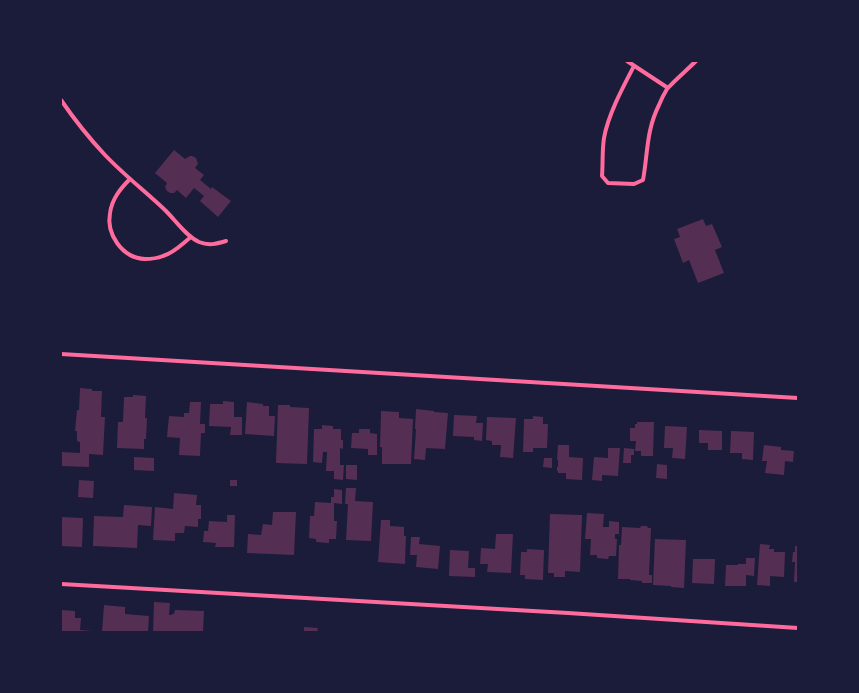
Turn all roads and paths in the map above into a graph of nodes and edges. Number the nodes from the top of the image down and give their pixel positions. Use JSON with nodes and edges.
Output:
{"nodes":[{"id":1,"x":627,"y":61,"type":"edge"},
{"id":2,"x":696,"y":61,"type":"edge"},
{"id":3,"x":634,"y":66,"type":"junction"},
{"id":4,"x":668,"y":88,"type":"junction"},
{"id":5,"x":61,"y":100,"type":"edge"},
{"id":6,"x":130,"y":179,"type":"junction"},
{"id":7,"x":191,"y":237,"type":"junction"},
{"id":8,"x":226,"y":241,"type":"dead end"},
{"id":9,"x":61,"y":354,"type":"edge"},
{"id":10,"x":798,"y":398,"type":"edge"},
{"id":11,"x":61,"y":584,"type":"edge"},
{"id":12,"x":798,"y":628,"type":"edge"}],
"edges":[{"from":1,"to":3,"type":"street"},
{"from":2,"to":4,"type":"street"},
{"from":3,"to":4,"type":"street"},
{"from":3,"to":4,"type":"street"},
{"from":5,"to":6,"type":"street"},
{"from":6,"to":7,"type":"street"},
{"from":6,"to":7,"type":"street"},
{"from":7,"to":8,"type":"street"},
{"from":9,"to":10,"type":"street"},
{"from":11,"to":12,"type":"street"}]}
